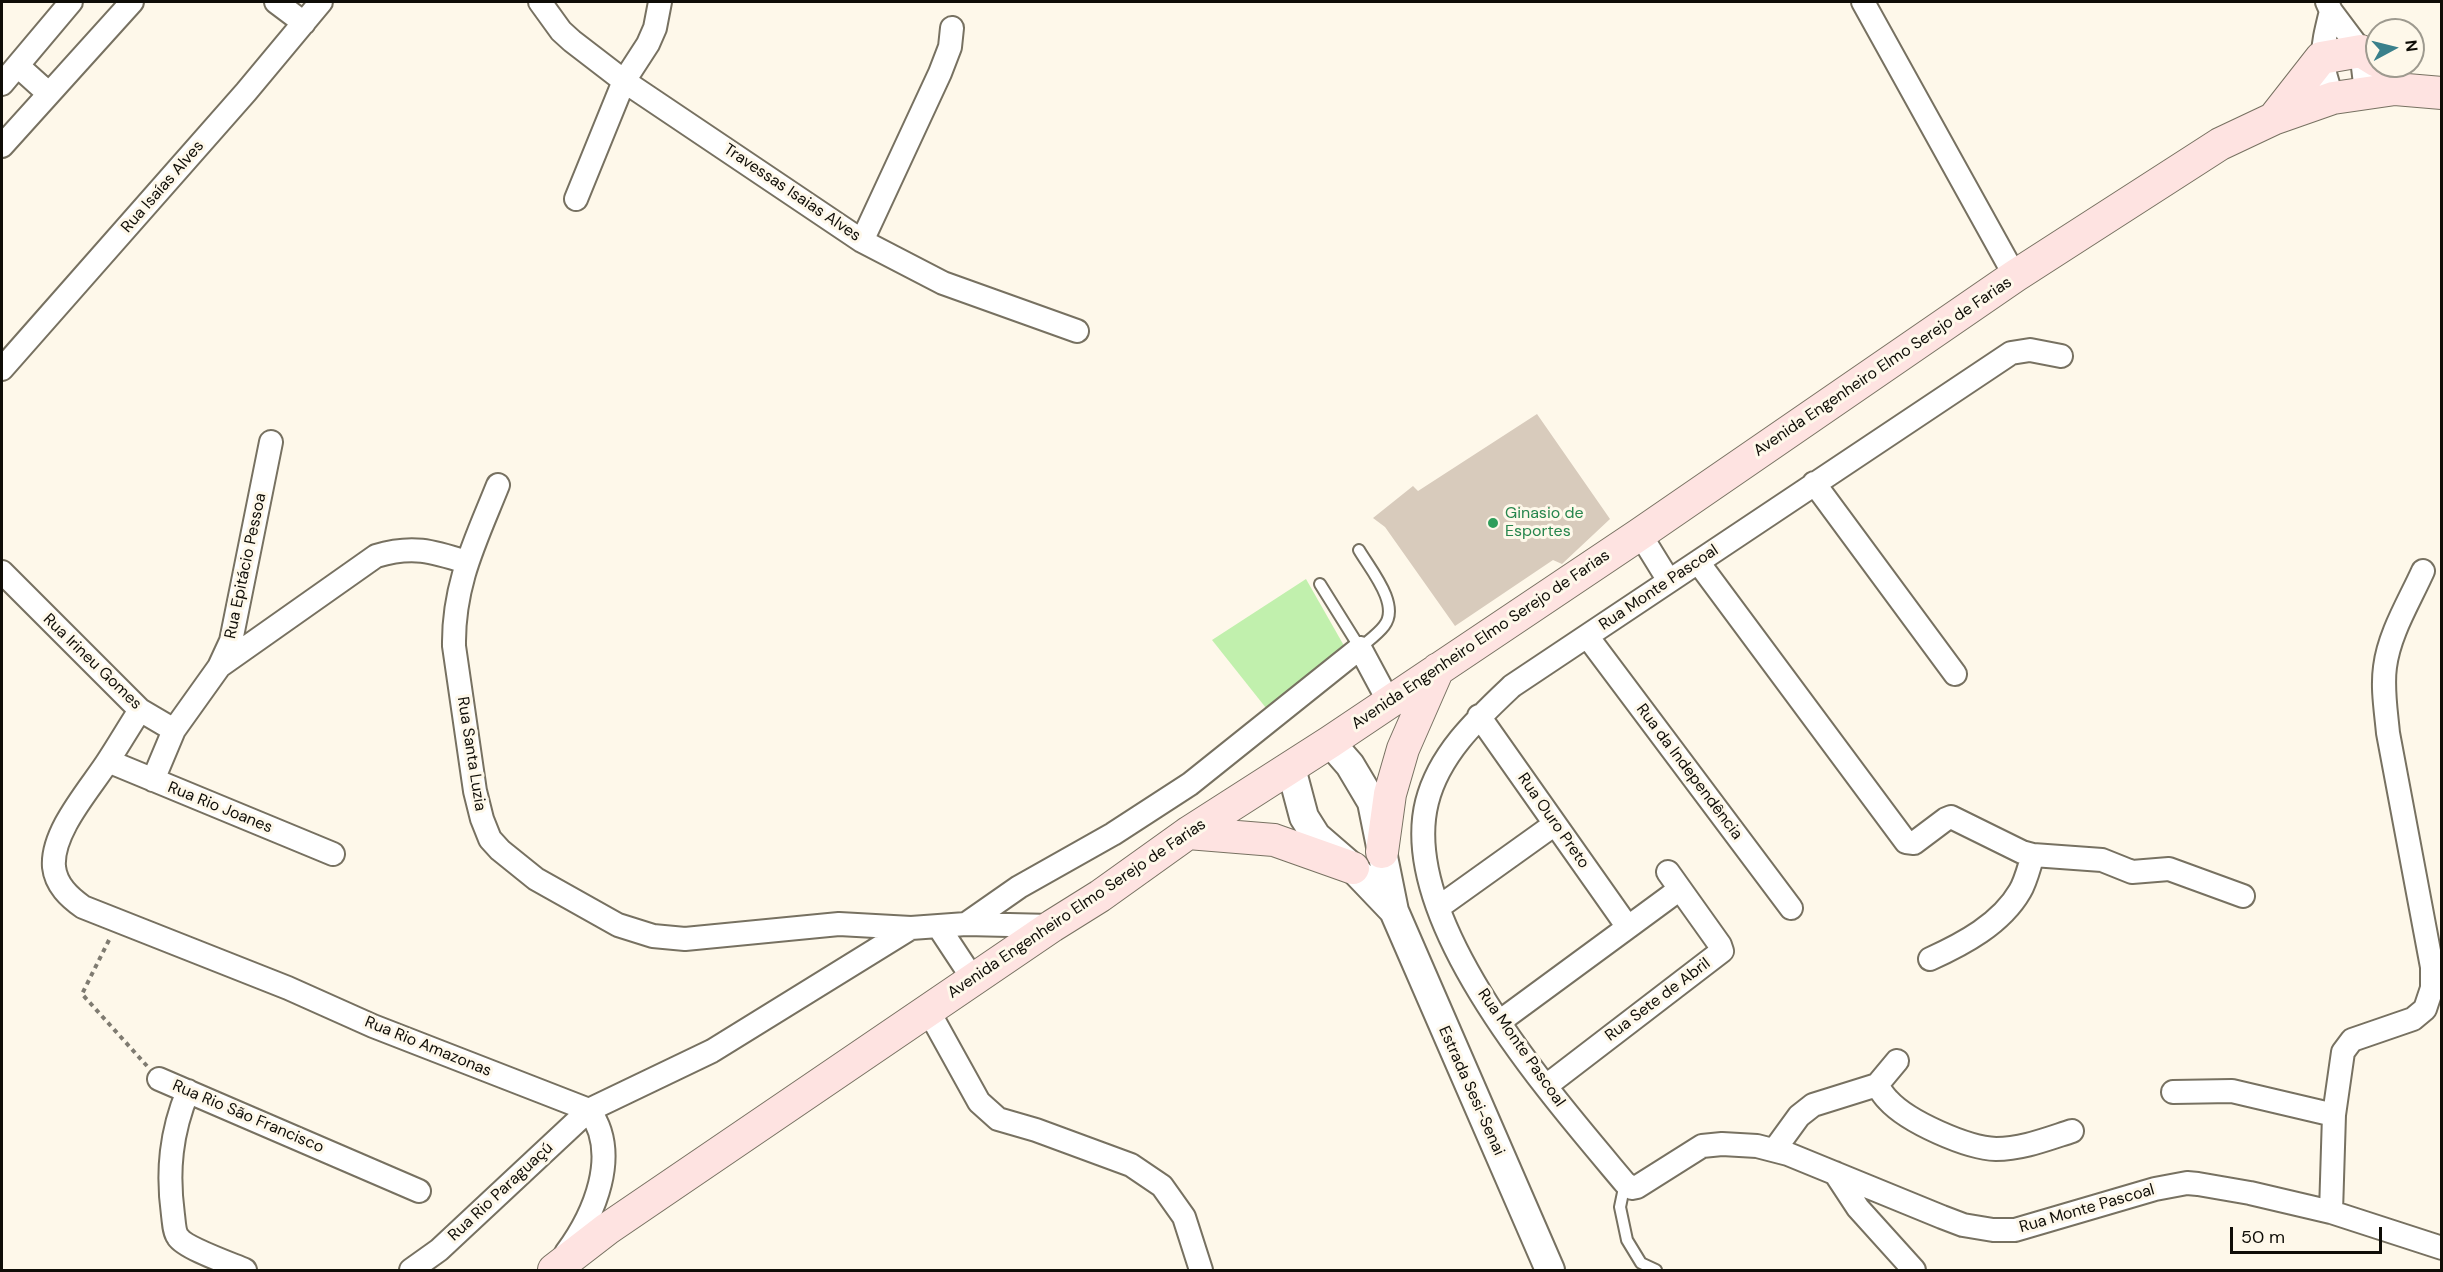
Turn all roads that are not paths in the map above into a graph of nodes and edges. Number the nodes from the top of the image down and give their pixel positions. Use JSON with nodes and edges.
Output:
{"nodes":[{"id":1,"x":71,"y":2,"type":"edge"},
{"id":2,"x":132,"y":2,"type":"edge"},
{"id":3,"x":276,"y":2,"type":"edge"},
{"id":4,"x":321,"y":2,"type":"edge"},
{"id":5,"x":540,"y":2,"type":"edge"},
{"id":6,"x":660,"y":2,"type":"edge"},
{"id":7,"x":1863,"y":2,"type":"edge"},
{"id":8,"x":2329,"y":6,"type":"edge"},
{"id":9,"x":303,"y":23,"type":"junction"},
{"id":10,"x":952,"y":28,"type":"dead end"},
{"id":11,"x":2365,"y":47,"type":"edge"},
{"id":12,"x":2321,"y":58,"type":"junction"},
{"id":13,"x":2365,"y":59,"type":"edge"},
{"id":14,"x":18,"y":66,"type":"junction"},
{"id":15,"x":2370,"y":78,"type":"edge"},
{"id":16,"x":2410,"y":78,"type":"edge"},
{"id":17,"x":624,"y":81,"type":"junction"},
{"id":18,"x":2,"y":84,"type":"edge"},
{"id":19,"x":2366,"y":92,"type":"junction"},
{"id":20,"x":2435,"y":92,"type":"edge"},
{"id":21,"x":48,"y":93,"type":"junction"},
{"id":22,"x":2333,"y":98,"type":"junction"},
{"id":23,"x":2273,"y":119,"type":"junction"},
{"id":24,"x":2,"y":146,"type":"edge"},
{"id":25,"x":576,"y":199,"type":"dead end"},
{"id":26,"x":862,"y":241,"type":"junction"},
{"id":27,"x":2015,"y":276,"type":"junction"},
{"id":28,"x":1077,"y":331,"type":"dead end"},
{"id":29,"x":2061,"y":356,"type":"dead end"},
{"id":30,"x":2,"y":369,"type":"edge"},
{"id":31,"x":271,"y":442,"type":"dead end"},
{"id":32,"x":1814,"y":483,"type":"junction"},
{"id":33,"x":498,"y":485,"type":"dead end"},
{"id":34,"x":1640,"y":534,"type":"junction"},
{"id":35,"x":1359,"y":550,"type":"dead end"},
{"id":36,"x":466,"y":562,"type":"junction"},
{"id":37,"x":1698,"y":562,"type":"junction"},
{"id":38,"x":2423,"y":571,"type":"dead end"},
{"id":39,"x":2,"y":573,"type":"edge"},
{"id":40,"x":1669,"y":581,"type":"junction"},
{"id":41,"x":1320,"y":584,"type":"dead end"},
{"id":42,"x":1587,"y":636,"type":"junction"},
{"id":43,"x":1360,"y":648,"type":"junction"},
{"id":44,"x":219,"y":667,"type":"junction"},
{"id":45,"x":1438,"y":669,"type":"junction"},
{"id":46,"x":1955,"y":674,"type":"dead end"},
{"id":47,"x":1389,"y":702,"type":"junction"},
{"id":48,"x":140,"y":710,"type":"junction"},
{"id":49,"x":1479,"y":717,"type":"junction"},
{"id":50,"x":180,"y":722,"type":"junction"},
{"id":51,"x":1330,"y":742,"type":"junction"},
{"id":52,"x":108,"y":761,"type":"junction"},
{"id":53,"x":1291,"y":768,"type":"junction"},
{"id":54,"x":153,"y":780,"type":"junction"},
{"id":55,"x":1555,"y":824,"type":"junction"},
{"id":56,"x":1188,"y":833,"type":"junction"},
{"id":57,"x":1382,"y":852,"type":"junction"},
{"id":58,"x":333,"y":854,"type":"dead end"},
{"id":59,"x":2033,"y":855,"type":"junction"},
{"id":60,"x":1353,"y":868,"type":"junction"},
{"id":61,"x":2243,"y":896,"type":"dead end"},
{"id":62,"x":1439,"y":908,"type":"junction"},
{"id":63,"x":1791,"y":908,"type":"dead end"},
{"id":64,"x":1394,"y":911,"type":"junction"},
{"id":65,"x":966,"y":924,"type":"junction"},
{"id":66,"x":938,"y":926,"type":"junction"},
{"id":67,"x":1052,"y":926,"type":"junction"},
{"id":68,"x":1627,"y":926,"type":"junction"},
{"id":69,"x":911,"y":928,"type":"junction"},
{"id":70,"x":1930,"y":959,"type":"dead end"},
{"id":71,"x":973,"y":979,"type":"junction"},
{"id":72,"x":928,"y":1010,"type":"junction"},
{"id":73,"x":1499,"y":1022,"type":"junction"},
{"id":74,"x":1897,"y":1061,"type":"dead end"},
{"id":75,"x":159,"y":1079,"type":"road end"},
{"id":76,"x":1877,"y":1085,"type":"junction"},
{"id":77,"x":1546,"y":1086,"type":"junction"},
{"id":78,"x":188,"y":1091,"type":"junction"},
{"id":79,"x":2173,"y":1092,"type":"dead end"},
{"id":80,"x":589,"y":1110,"type":"junction"},
{"id":81,"x":2334,"y":1115,"type":"junction"},
{"id":82,"x":2072,"y":1131,"type":"dead end"},
{"id":83,"x":1775,"y":1149,"type":"junction"},
{"id":84,"x":1835,"y":1173,"type":"junction"},
{"id":85,"x":1625,"y":1183,"type":"junction"},
{"id":86,"x":419,"y":1191,"type":"dead end"},
{"id":87,"x":2331,"y":1212,"type":"junction"},
{"id":88,"x":2442,"y":1248,"type":"edge"},
{"id":89,"x":245,"y":1270,"type":"edge"},
{"id":90,"x":411,"y":1270,"type":"edge"},
{"id":91,"x":554,"y":1270,"type":"edge"},
{"id":92,"x":1201,"y":1270,"type":"edge"},
{"id":93,"x":1550,"y":1270,"type":"edge"},
{"id":94,"x":1656,"y":1270,"type":"edge"},
{"id":95,"x":1914,"y":1270,"type":"edge"}],
"edges":[{"from":1,"to":14,"type":"street"},
{"from":2,"to":21,"type":"street"},
{"from":3,"to":9,"type":"street"},
{"from":4,"to":9,"type":"street","name":"Rua Isaías Alves"},
{"from":5,"to":17,"type":"street","name":"Travessas Isaias Alves"},
{"from":6,"to":17,"type":"street"},
{"from":7,"to":27,"type":"street"},
{"from":8,"to":11,"type":"street"},
{"from":8,"to":12,"type":"street"},
{"from":9,"to":30,"type":"street","name":"Rua Isaías Alves"},
{"from":10,"to":26,"type":"street"},
{"from":12,"to":13,"type":"main road"},
{"from":12,"to":22,"type":"street"},
{"from":12,"to":23,"type":"main road"},
{"from":14,"to":18,"type":"street"},
{"from":14,"to":21,"type":"street"},
{"from":15,"to":19,"type":"street"},
{"from":16,"to":20,"type":"main road"},
{"from":17,"to":25,"type":"street"},
{"from":17,"to":26,"type":"street","name":"Travessas Isaias Alves"},
{"from":19,"to":20,"type":"main road","name":"Avenida Engenheiro Elmo Serejo de Farias"},
{"from":19,"to":22,"type":"main road","name":"Avenida Engenheiro Elmo Serejo de Farias"},
{"from":21,"to":24,"type":"street"},
{"from":22,"to":23,"type":"main road","name":"Avenida Engenheiro Elmo Serejo de Farias"},
{"from":23,"to":27,"type":"main road","name":"Avenida Engenheiro Elmo Serejo de Farias"},
{"from":26,"to":28,"type":"street","name":"Travessas Isaias Alves"},
{"from":27,"to":34,"type":"main road","name":"Avenida Engenheiro Elmo Serejo de Farias"},
{"from":29,"to":32,"type":"street","name":"Rua Monte Pascoal"},
{"from":31,"to":44,"type":"street","name":"Rua Epitácio Pessoa"},
{"from":32,"to":37,"type":"street","name":"Rua Monte Pascoal"},
{"from":32,"to":46,"type":"street"},
{"from":33,"to":36,"type":"street","name":"Rua Santa Luzia"},
{"from":34,"to":40,"type":"street"},
{"from":34,"to":45,"type":"main road","name":"Avenida Engenheiro Elmo Serejo de Farias"},
{"from":35,"to":43,"type":"lane"},
{"from":36,"to":44,"type":"street"},
{"from":36,"to":69,"type":"street","name":"Rua Santa Luzia"},
{"from":37,"to":40,"type":"street","name":"Rua Monte Pascoal"},
{"from":37,"to":59,"type":"street"},
{"from":38,"to":81,"type":"street"},
{"from":39,"to":48,"type":"street","name":"Rua Irineu Gomes"},
{"from":40,"to":42,"type":"street","name":"Rua Monte Pascoal"},
{"from":41,"to":43,"type":"lane"},
{"from":42,"to":49,"type":"street","name":"Rua Monte Pascoal"},
{"from":42,"to":63,"type":"street","name":"Rua da Independência"},
{"from":43,"to":47,"type":"street"},
{"from":43,"to":65,"type":"street"},
{"from":44,"to":50,"type":"street","name":"Rua Epitácio Pessoa"},
{"from":45,"to":47,"type":"main road","name":"Avenida Engenheiro Elmo Serejo de Farias"},
{"from":45,"to":57,"type":"main road"},
{"from":47,"to":51,"type":"main road","name":"Avenida Engenheiro Elmo Serejo de Farias"},
{"from":48,"to":50,"type":"street","name":"Rua Irineu Gomes"},
{"from":48,"to":52,"type":"street","name":"Rua Rio Amazonas"},
{"from":49,"to":55,"type":"street","name":"Rua Ouro Preto"},
{"from":49,"to":62,"type":"street","name":"Rua Monte Pascoal"},
{"from":50,"to":54,"type":"street","name":"Rua Epitácio Pessoa"},
{"from":51,"to":53,"type":"main road","name":"Avenida Engenheiro Elmo Serejo de Farias"},
{"from":51,"to":57,"type":"street","name":"Estrada Sesi-Senai"},
{"from":52,"to":54,"type":"street","name":"Rua Rio Joanes"},
{"from":52,"to":80,"type":"street","name":"Rua Rio Amazonas"},
{"from":53,"to":56,"type":"main road","name":"Avenida Engenheiro Elmo Serejo de Farias"},
{"from":53,"to":60,"type":"street","name":"Estrada Sesi-Senai"},
{"from":54,"to":58,"type":"street","name":"Rua Rio Joanes"},
{"from":55,"to":62,"type":"street"},
{"from":55,"to":68,"type":"street","name":"Rua Ouro Preto"},
{"from":56,"to":60,"type":"main road"},
{"from":56,"to":67,"type":"main road","name":"Avenida Engenheiro Elmo Serejo de Farias"},
{"from":57,"to":64,"type":"street","name":"Estrada Sesi-Senai"},
{"from":59,"to":61,"type":"street"},
{"from":59,"to":70,"type":"street"},
{"from":60,"to":64,"type":"street","name":"Estrada Sesi-Senai"},
{"from":62,"to":73,"type":"street","name":"Rua Monte Pascoal"},
{"from":64,"to":93,"type":"street","name":"Estrada Sesi-Senai"},
{"from":65,"to":66,"type":"street"},
{"from":65,"to":67,"type":"street"},
{"from":66,"to":69,"type":"street","name":"Rua Santa Luzia"},
{"from":66,"to":71,"type":"street"},
{"from":67,"to":71,"type":"main road","name":"Avenida Engenheiro Elmo Serejo de Farias"},
{"from":68,"to":73,"type":"street"},
{"from":68,"to":77,"type":"street","name":"Rua Sete de Abril"},
{"from":69,"to":80,"type":"street"},
{"from":71,"to":72,"type":"main road","name":"Avenida Engenheiro Elmo Serejo de Farias"},
{"from":72,"to":91,"type":"main road","name":"Avenida Engenheiro Elmo Serejo de Farias"},
{"from":72,"to":92,"type":"street"},
{"from":73,"to":77,"type":"street","name":"Rua Monte Pascoal"},
{"from":74,"to":76,"type":"street"},
{"from":75,"to":78,"type":"street","name":"Rua Rio São Francisco"},
{"from":76,"to":82,"type":"street"},
{"from":76,"to":83,"type":"street"},
{"from":77,"to":85,"type":"street","name":"Rua Monte Pascoal"},
{"from":78,"to":86,"type":"street","name":"Rua Rio São Francisco"},
{"from":78,"to":89,"type":"street"},
{"from":79,"to":81,"type":"street"},
{"from":80,"to":90,"type":"street","name":"Rua Rio Paraguaçú"},
{"from":80,"to":91,"type":"street"},
{"from":81,"to":87,"type":"street"},
{"from":83,"to":84,"type":"street","name":"Rua Monte Pascoal"},
{"from":83,"to":85,"type":"street","name":"Rua Monte Pascoal"},
{"from":84,"to":87,"type":"street","name":"Rua Monte Pascoal"},
{"from":84,"to":95,"type":"street"},
{"from":85,"to":94,"type":"lane"},
{"from":87,"to":88,"type":"street","name":"Rua Monte Pascoal"}]}
